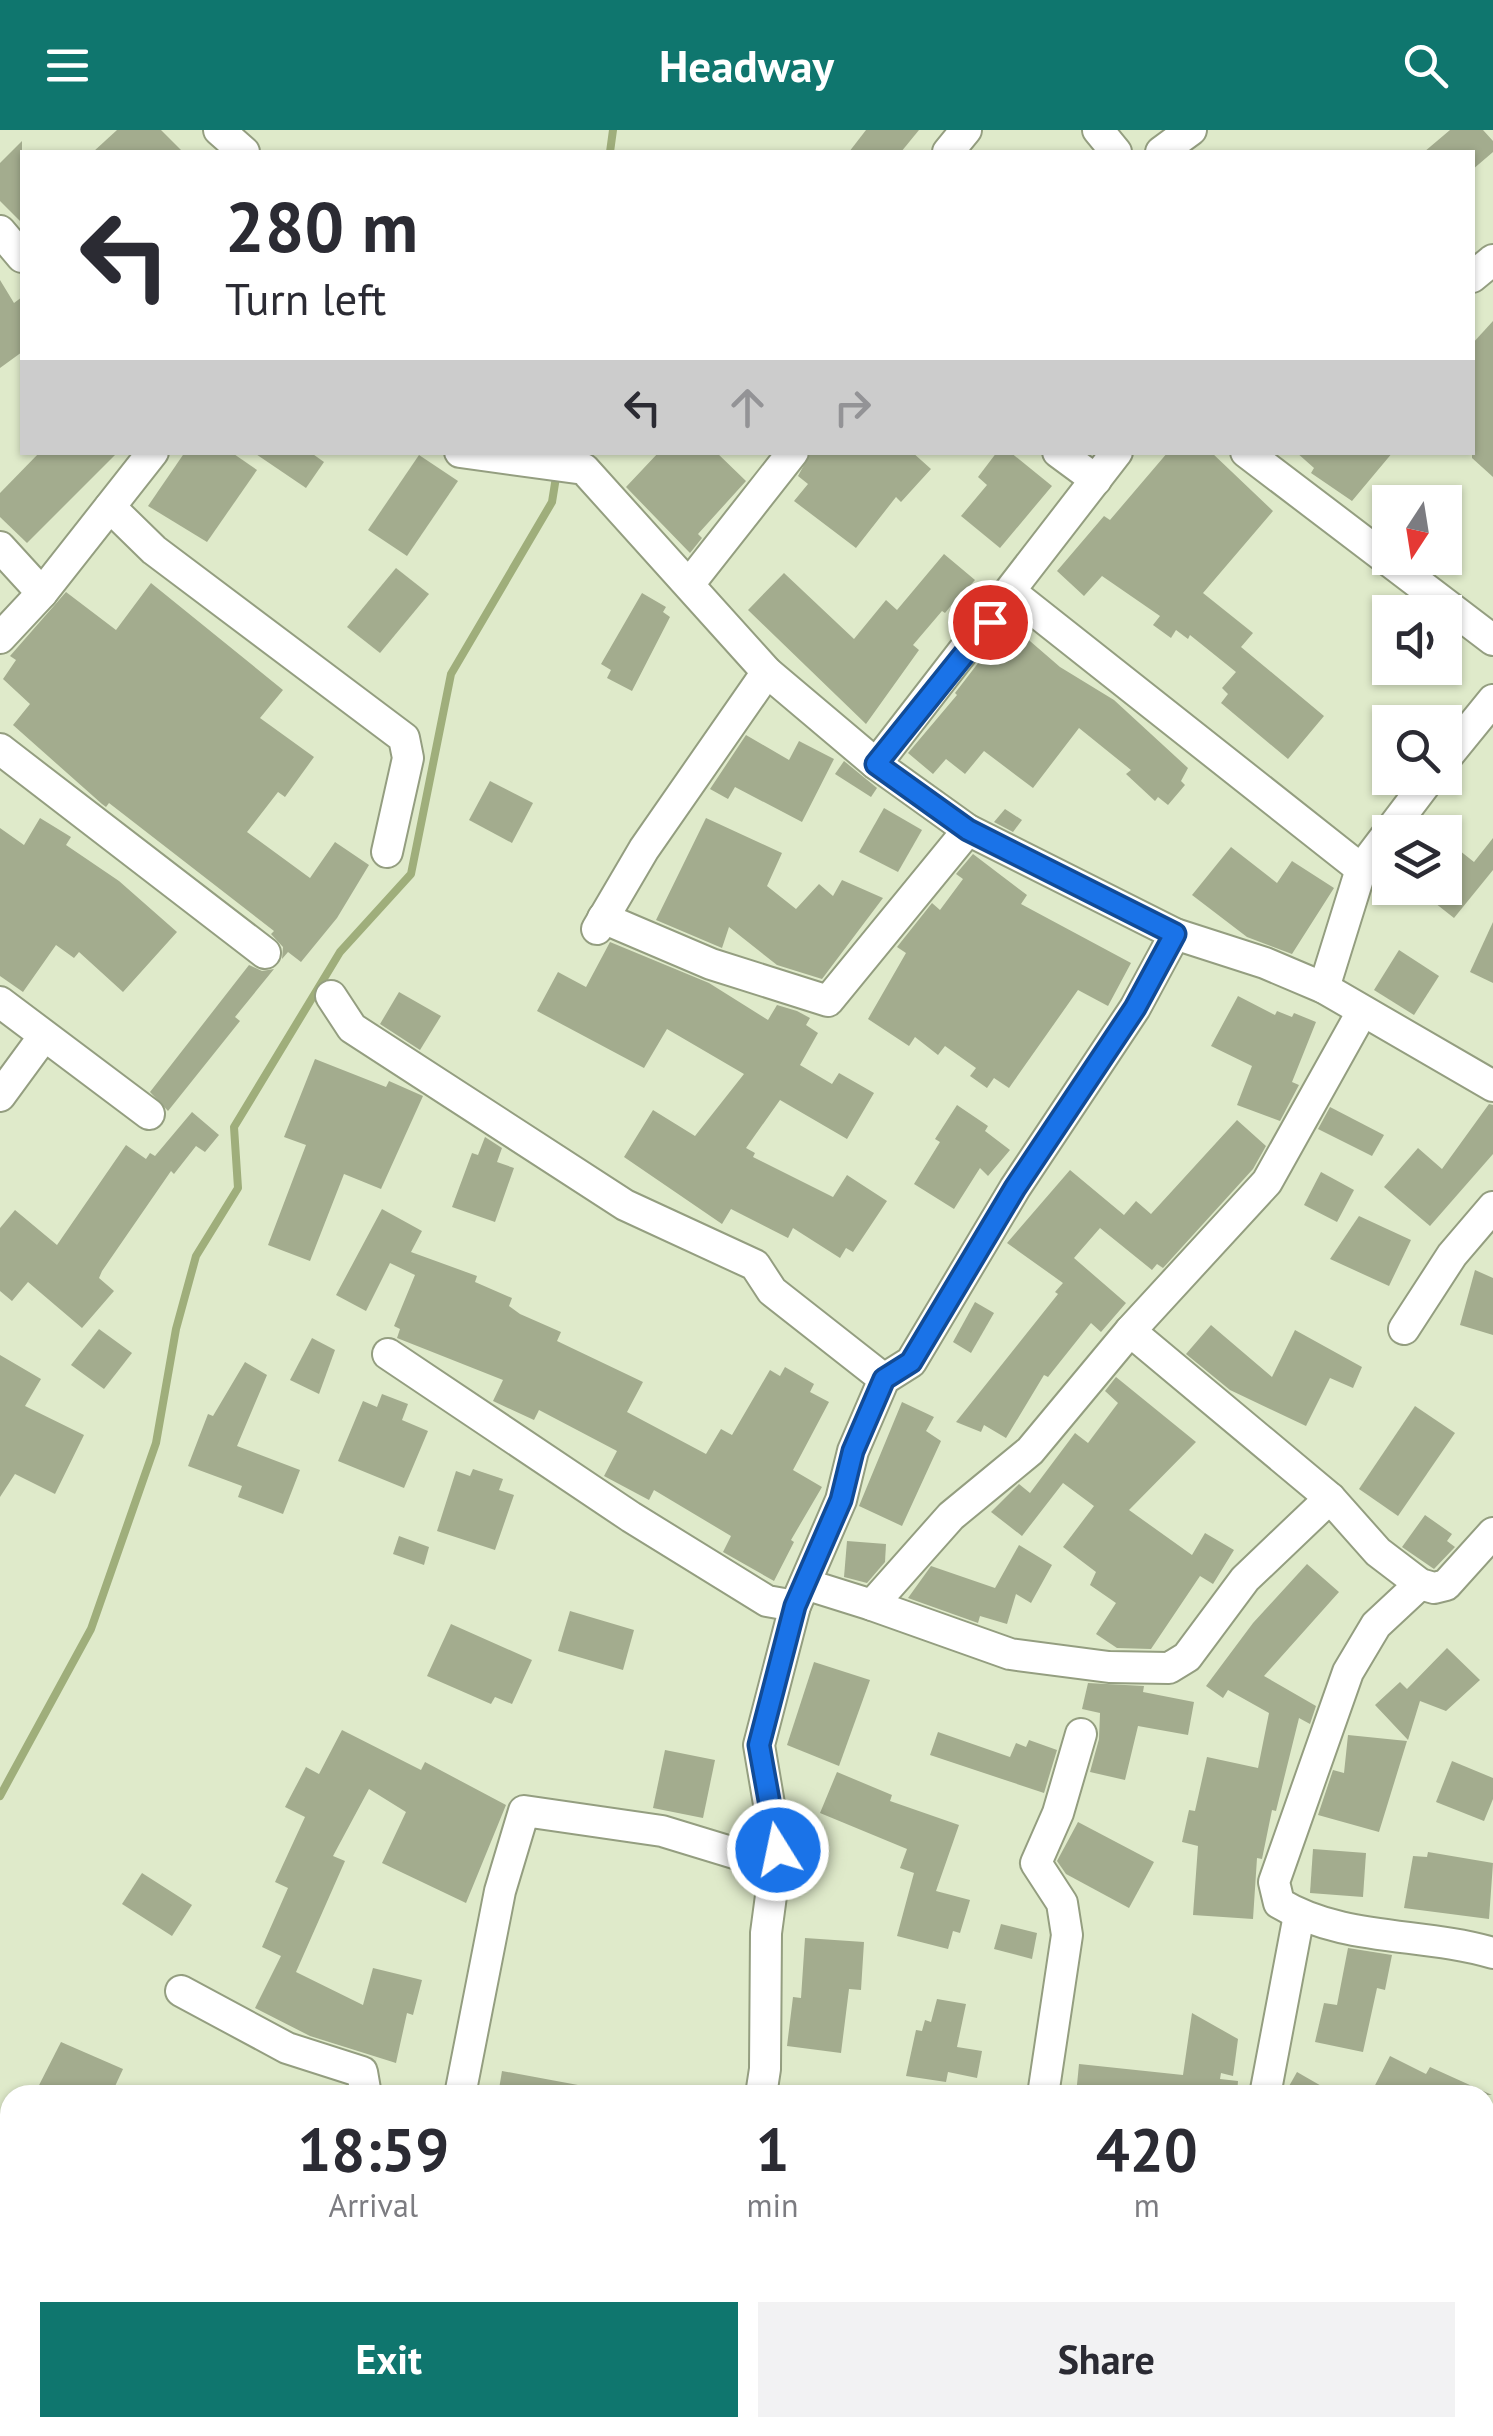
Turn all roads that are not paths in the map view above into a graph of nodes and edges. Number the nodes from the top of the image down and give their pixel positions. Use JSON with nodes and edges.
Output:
{"nodes":[{"id":1,"x":219,"y":130,"type":"edge"},
{"id":2,"x":966,"y":130,"type":"edge"},
{"id":3,"x":1098,"y":130,"type":"edge"},
{"id":4,"x":1191,"y":130,"type":"edge"},
{"id":5,"x":242,"y":150,"type":"edge"},
{"id":6,"x":950,"y":150,"type":"edge"},
{"id":7,"x":1114,"y":150,"type":"edge"},
{"id":8,"x":1165,"y":150,"type":"edge"},
{"id":9,"x":0,"y":231,"type":"edge"},
{"id":10,"x":20,"y":255,"type":"edge"},
{"id":11,"x":151,"y":455,"type":"edge"},
{"id":12,"x":483,"y":455,"type":"edge"},
{"id":13,"x":791,"y":455,"type":"edge"},
{"id":14,"x":1062,"y":455,"type":"edge"},
{"id":15,"x":1115,"y":455,"type":"edge"},
{"id":16,"x":1250,"y":455,"type":"edge"},
{"id":17,"x":1096,"y":480,"type":"junction"},
{"id":18,"x":110,"y":507,"type":"junction"},
{"id":19,"x":0,"y":547,"type":"edge"},
{"id":20,"x":690,"y":583,"type":"junction"},
{"id":21,"x":42,"y":593,"type":"junction"},
{"id":22,"x":1012,"y":594,"type":"junction"},
{"id":23,"x":0,"y":638,"type":"edge"},
{"id":24,"x":1493,"y":640,"type":"edge"},
{"id":25,"x":767,"y":672,"type":"junction"},
{"id":26,"x":1493,"y":700,"type":"edge"},
{"id":27,"x":1462,"y":738,"type":"edge"},
{"id":28,"x":0,"y":749,"type":"edge"},
{"id":29,"x":876,"y":764,"type":"junction"},
{"id":30,"x":1416,"y":795,"type":"edge"},
{"id":31,"x":968,"y":830,"type":"junction"},
{"id":32,"x":387,"y":852,"type":"dead end"},
{"id":33,"x":1361,"y":869,"type":"junction"},
{"id":34,"x":1175,"y":934,"type":"junction"},
{"id":35,"x":265,"y":953,"type":"dead end"},
{"id":36,"x":1324,"y":988,"type":"junction"},
{"id":37,"x":331,"y":996,"type":"dead end"},
{"id":38,"x":0,"y":1002,"type":"edge"},
{"id":39,"x":1362,"y":1012,"type":"junction"},
{"id":40,"x":44,"y":1036,"type":"junction"},
{"id":41,"x":1493,"y":1086,"type":"edge"},
{"id":42,"x":0,"y":1096,"type":"edge"},
{"id":43,"x":150,"y":1114,"type":"dead end"},
{"id":44,"x":1493,"y":1207,"type":"edge"},
{"id":45,"x":1404,"y":1329,"type":"dead end"},
{"id":46,"x":1130,"y":1332,"type":"junction"},
{"id":47,"x":388,"y":1354,"type":"dead end"},
{"id":48,"x":884,"y":1379,"type":"junction"},
{"id":49,"x":1330,"y":1498,"type":"junction"},
{"id":50,"x":1493,"y":1533,"type":"edge"},
{"id":51,"x":1420,"y":1584,"type":"junction"},
{"id":52,"x":800,"y":1595,"type":"junction"},
{"id":53,"x":872,"y":1605,"type":"junction"},
{"id":54,"x":1081,"y":1734,"type":"dead end"},
{"id":55,"x":778,"y":1850,"type":"junction"},
{"id":56,"x":1299,"y":1915,"type":"junction"},
{"id":57,"x":1493,"y":1953,"type":"edge"},
{"id":58,"x":181,"y":1991,"type":"dead end"},
{"id":59,"x":364,"y":2085,"type":"edge"},
{"id":60,"x":462,"y":2085,"type":"edge"},
{"id":61,"x":762,"y":2085,"type":"edge"},
{"id":62,"x":1044,"y":2085,"type":"edge"},
{"id":63,"x":1267,"y":2085,"type":"edge"}],
"edges":[{"from":1,"to":5,"type":"street"},
{"from":2,"to":6,"type":"street"},
{"from":3,"to":7,"type":"street"},
{"from":4,"to":8,"type":"street"},
{"from":9,"to":10,"type":"street"},
{"from":11,"to":18,"type":"street"},
{"from":12,"to":20,"type":"street"},
{"from":13,"to":20,"type":"street"},
{"from":14,"to":17,"type":"street"},
{"from":15,"to":17,"type":"street"},
{"from":16,"to":24,"type":"street"},
{"from":17,"to":22,"type":"street"},
{"from":18,"to":21,"type":"street"},
{"from":18,"to":32,"type":"street"},
{"from":19,"to":21,"type":"street"},
{"from":20,"to":25,"type":"street"},
{"from":21,"to":23,"type":"street"},
{"from":22,"to":29,"type":"street"},
{"from":22,"to":33,"type":"street"},
{"from":25,"to":29,"type":"street"},
{"from":25,"to":31,"type":"street"},
{"from":26,"to":27,"type":"street"},
{"from":28,"to":35,"type":"street"},
{"from":29,"to":31,"type":"street"},
{"from":30,"to":33,"type":"street"},
{"from":31,"to":34,"type":"street"},
{"from":33,"to":36,"type":"street"},
{"from":34,"to":36,"type":"street"},
{"from":34,"to":48,"type":"street"},
{"from":36,"to":39,"type":"street"},
{"from":37,"to":48,"type":"street"},
{"from":38,"to":40,"type":"street"},
{"from":39,"to":41,"type":"street"},
{"from":39,"to":46,"type":"street"},
{"from":40,"to":42,"type":"street"},
{"from":40,"to":43,"type":"street"},
{"from":44,"to":45,"type":"street"},
{"from":46,"to":49,"type":"street"},
{"from":46,"to":53,"type":"street"},
{"from":47,"to":52,"type":"street"},
{"from":48,"to":52,"type":"street"},
{"from":49,"to":51,"type":"street"},
{"from":49,"to":53,"type":"street"},
{"from":50,"to":51,"type":"street"},
{"from":51,"to":56,"type":"street"},
{"from":52,"to":53,"type":"street"},
{"from":52,"to":55,"type":"street"},
{"from":54,"to":62,"type":"street"},
{"from":55,"to":60,"type":"street"},
{"from":55,"to":61,"type":"street"},
{"from":56,"to":57,"type":"street"},
{"from":56,"to":63,"type":"street"},
{"from":58,"to":59,"type":"street"}]}
